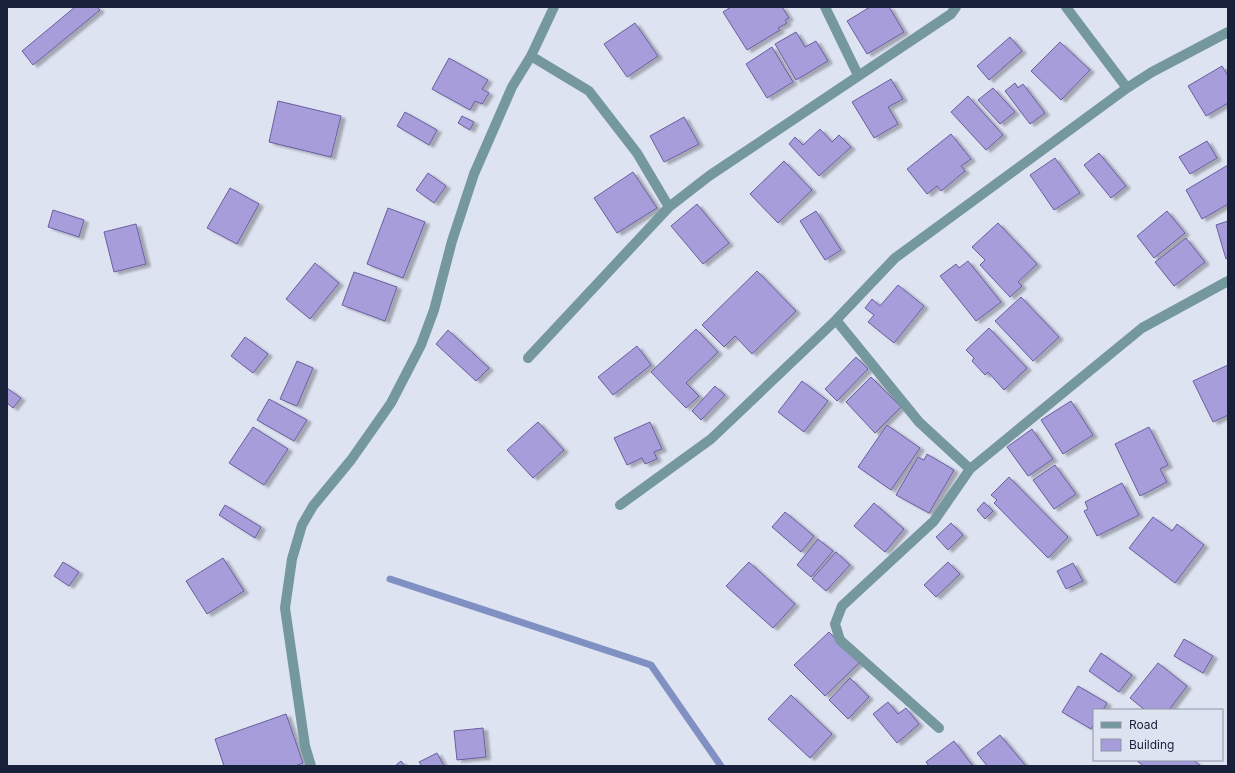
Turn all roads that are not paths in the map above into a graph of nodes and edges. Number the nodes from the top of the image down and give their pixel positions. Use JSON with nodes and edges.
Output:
{"nodes":[{"id":1,"x":554,"y":7,"type":"edge"},
{"id":2,"x":825,"y":7,"type":"edge"},
{"id":3,"x":956,"y":7,"type":"edge"},
{"id":4,"x":1066,"y":7,"type":"edge"},
{"id":5,"x":1228,"y":32,"type":"edge"},
{"id":6,"x":531,"y":56,"type":"junction"},
{"id":7,"x":858,"y":76,"type":"junction"},
{"id":8,"x":1127,"y":88,"type":"junction"},
{"id":9,"x":669,"y":207,"type":"junction"},
{"id":10,"x":1228,"y":281,"type":"edge"},
{"id":11,"x":836,"y":320,"type":"junction"},
{"id":12,"x":528,"y":358,"type":"dead end"},
{"id":13,"x":970,"y":468,"type":"junction"},
{"id":14,"x":620,"y":505,"type":"dead end"},
{"id":15,"x":940,"y":728,"type":"dead end"},
{"id":16,"x":311,"y":766,"type":"edge"}],
"edges":[{"from":1,"to":6,"type":"street"},
{"from":2,"to":7,"type":"street"},
{"from":3,"to":7,"type":"street"},
{"from":4,"to":8,"type":"street"},
{"from":5,"to":8,"type":"street"},
{"from":6,"to":9,"type":"street"},
{"from":6,"to":16,"type":"street"},
{"from":7,"to":9,"type":"street"},
{"from":8,"to":11,"type":"street"},
{"from":9,"to":12,"type":"street"},
{"from":10,"to":13,"type":"street"},
{"from":11,"to":13,"type":"street"},
{"from":11,"to":14,"type":"street"},
{"from":13,"to":15,"type":"street"}]}
